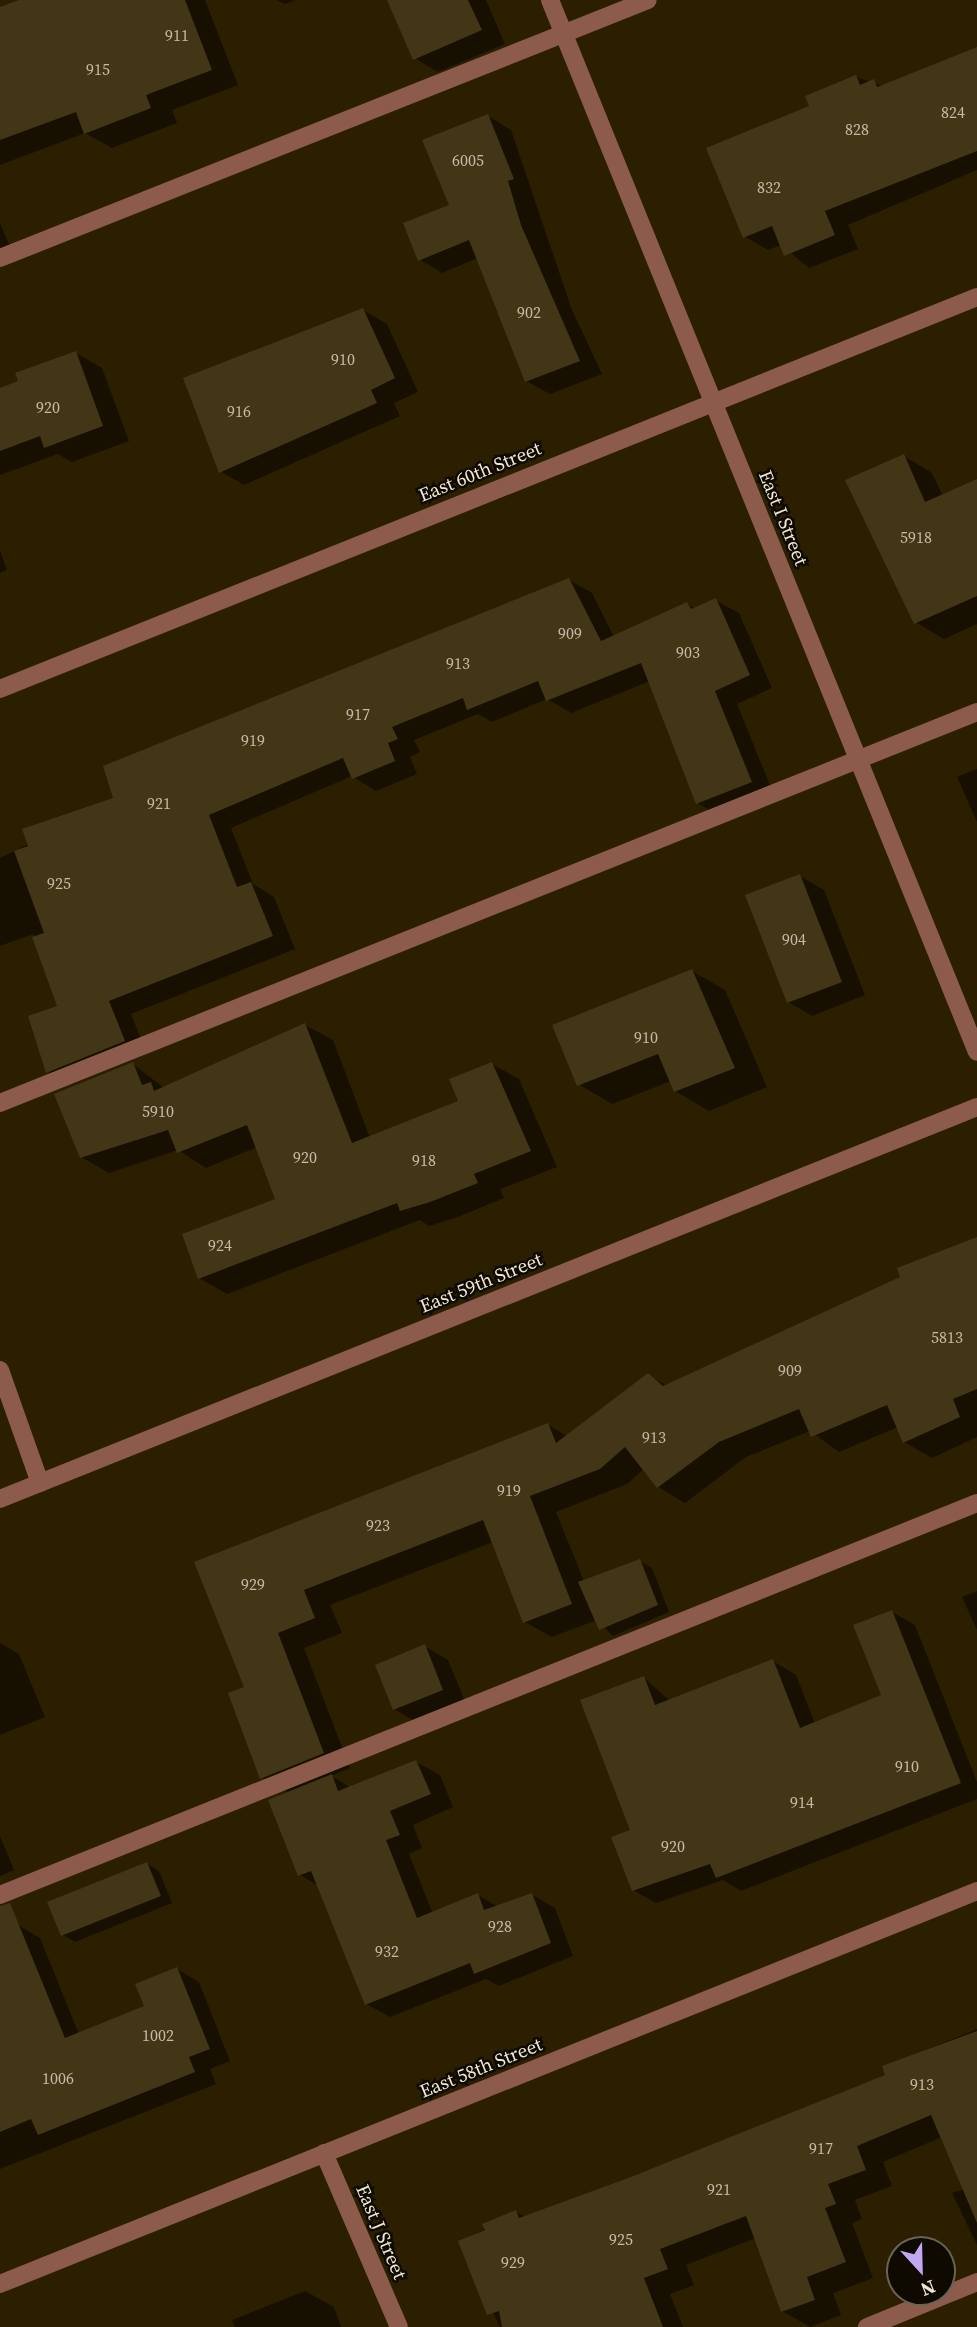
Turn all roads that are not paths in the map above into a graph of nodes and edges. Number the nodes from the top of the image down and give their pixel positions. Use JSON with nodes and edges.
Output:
{"nodes":[{"id":1,"x":550,"y":0,"type":"edge"},
{"id":2,"x":648,"y":0,"type":"edge"},
{"id":3,"x":563,"y":34,"type":"junction"},
{"id":4,"x":0,"y":258,"type":"edge"},
{"id":5,"x":977,"y":297,"type":"edge"},
{"id":6,"x":713,"y":400,"type":"junction"},
{"id":7,"x":0,"y":688,"type":"edge"},
{"id":8,"x":977,"y":712,"type":"edge"},
{"id":9,"x":858,"y":760,"type":"junction"},
{"id":10,"x":977,"y":1052,"type":"edge"},
{"id":11,"x":0,"y":1103,"type":"edge"},
{"id":12,"x":977,"y":1107,"type":"edge"},
{"id":13,"x":0,"y":1370,"type":"edge"},
{"id":14,"x":40,"y":1483,"type":"junction"},
{"id":15,"x":0,"y":1499,"type":"edge"},
{"id":16,"x":977,"y":1503,"type":"edge"},
{"id":17,"x":977,"y":1891,"type":"edge"},
{"id":18,"x":0,"y":1895,"type":"edge"},
{"id":19,"x":324,"y":2153,"type":"junction"},
{"id":20,"x":977,"y":2282,"type":"edge"},
{"id":21,"x":0,"y":2284,"type":"edge"},
{"id":22,"x":399,"y":2327,"type":"edge"},
{"id":23,"x":867,"y":2327,"type":"edge"}],
"edges":[{"from":1,"to":3,"type":"street","name":"East I Street"},
{"from":2,"to":3,"type":"street"},
{"from":3,"to":4,"type":"street"},
{"from":3,"to":6,"type":"street","name":"East I Street"},
{"from":5,"to":6,"type":"street","name":"East 60th Street"},
{"from":6,"to":7,"type":"street","name":"East 60th Street"},
{"from":6,"to":9,"type":"street","name":"East I Street"},
{"from":8,"to":9,"type":"street"},
{"from":9,"to":10,"type":"street","name":"East I Street"},
{"from":9,"to":11,"type":"street"},
{"from":12,"to":14,"type":"street","name":"East 59th Street"},
{"from":13,"to":14,"type":"street"},
{"from":14,"to":15,"type":"street","name":"East 59th Street"},
{"from":16,"to":18,"type":"street"},
{"from":17,"to":19,"type":"street","name":"East 58th Street"},
{"from":19,"to":21,"type":"street","name":"East 58th Street"},
{"from":19,"to":22,"type":"street","name":"East J Street"},
{"from":20,"to":23,"type":"street"}]}
